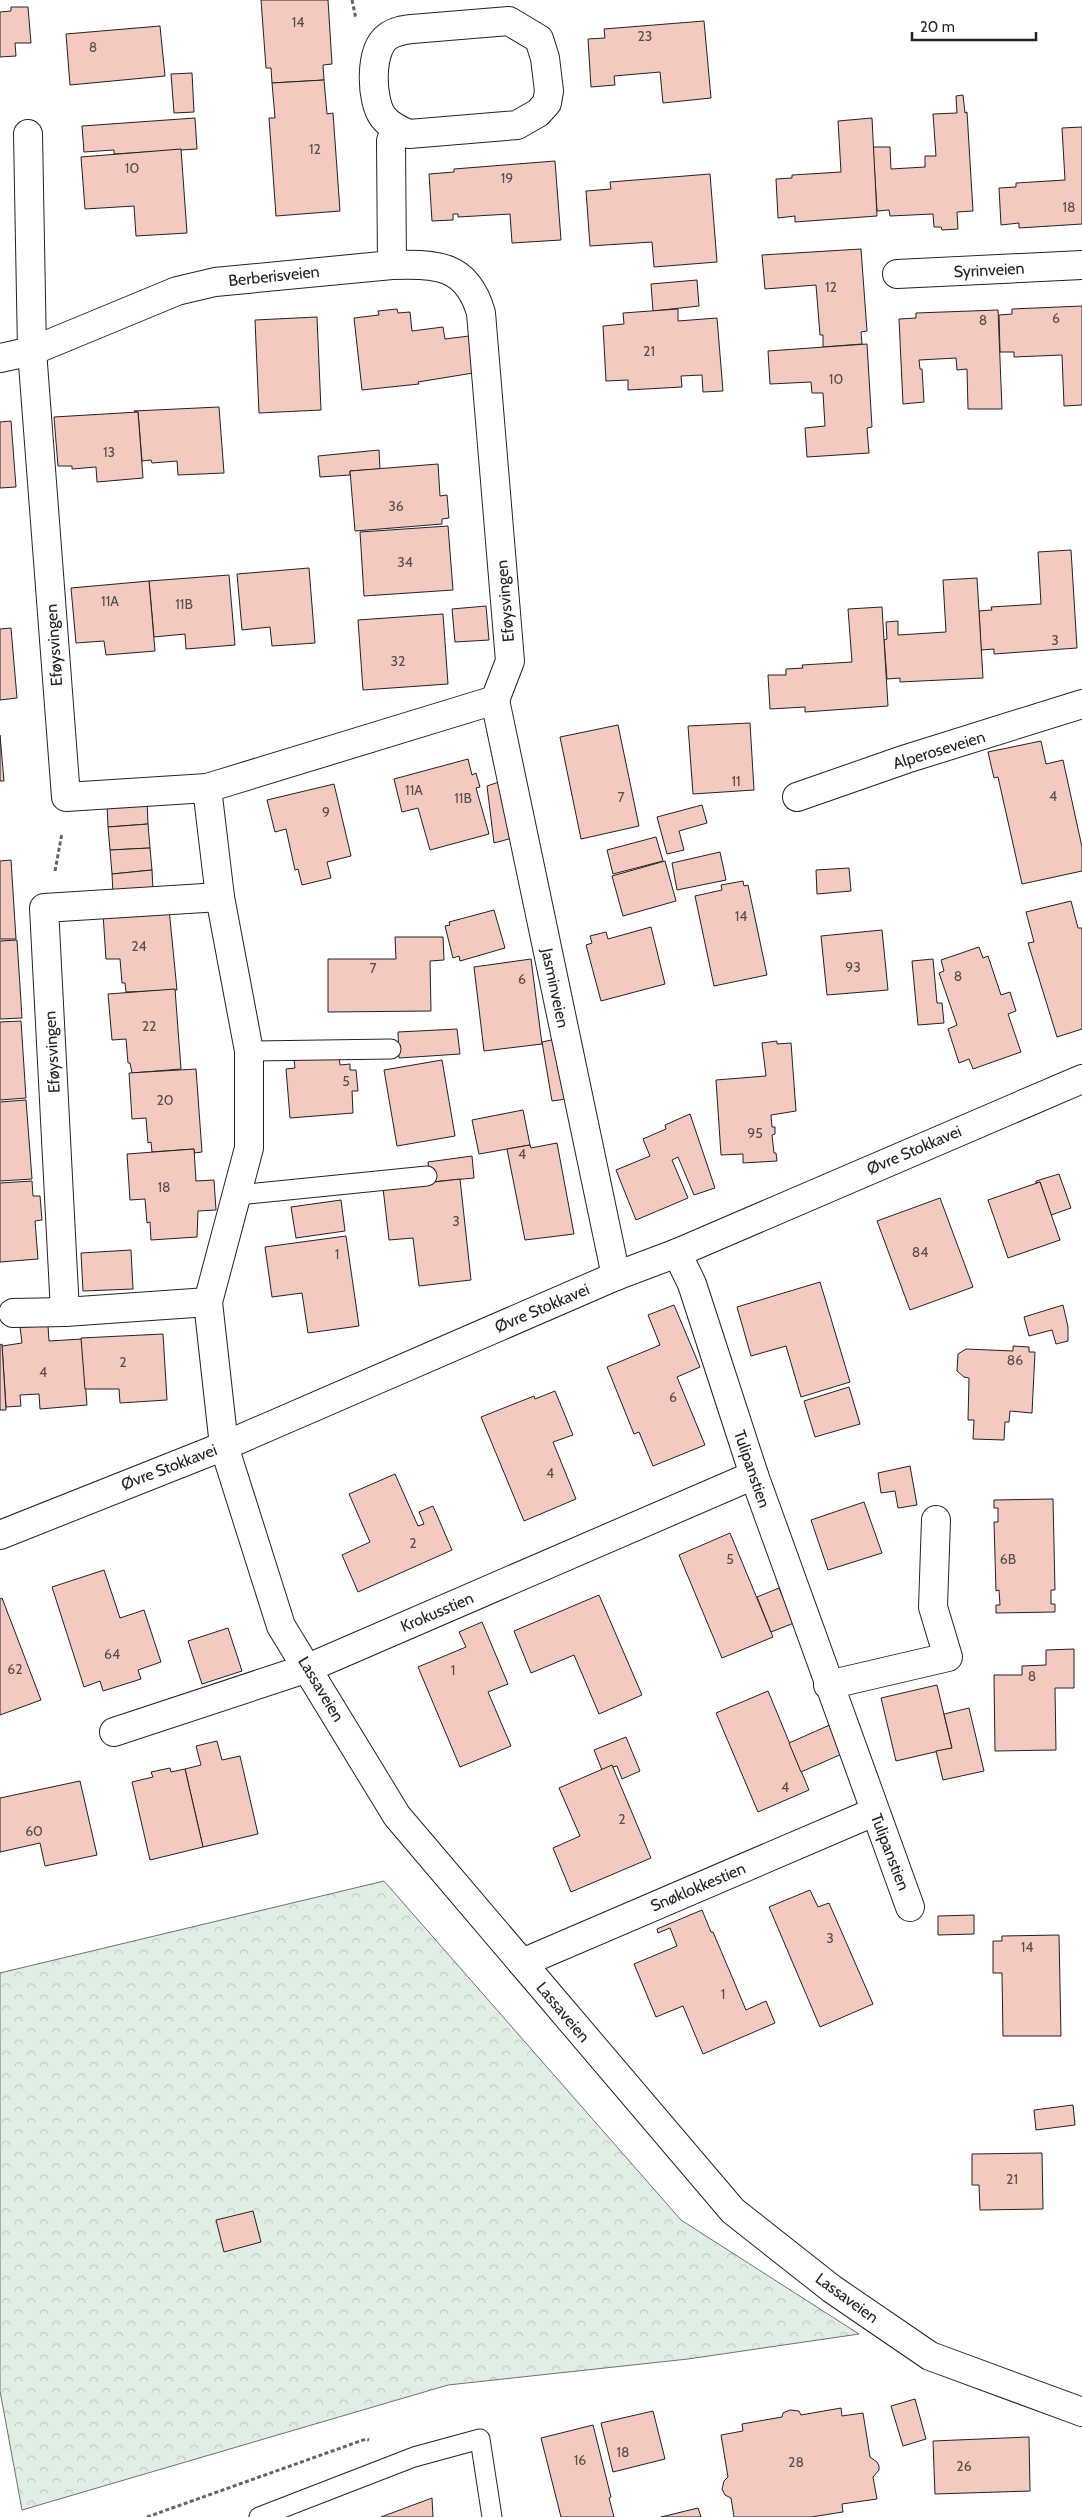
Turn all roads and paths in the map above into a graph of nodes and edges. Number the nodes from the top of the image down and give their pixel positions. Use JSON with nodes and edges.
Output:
{"nodes":[{"id":1,"x":395,"y":129,"type":"junction"},
{"id":2,"x":28,"y":134,"type":"dead end"},
{"id":3,"x":392,"y":264,"type":"junction"},
{"id":4,"x":1082,"y":266,"type":"edge"},
{"id":5,"x":897,"y":274,"type":"dead end"},
{"id":6,"x":32,"y":351,"type":"junction"},
{"id":7,"x":0,"y":358,"type":"edge"},
{"id":8,"x":495,"y":700,"type":"junction"},
{"id":9,"x":1082,"y":704,"type":"edge"},
{"id":10,"x":207,"y":788,"type":"junction"},
{"id":11,"x":797,"y":796,"type":"dead end"},
{"id":12,"x":66,"y":797,"type":"junction"},
{"id":13,"x":220,"y":897,"type":"junction"},
{"id":14,"x":44,"y":908,"type":"junction"},
{"id":15,"x":391,"y":1049,"type":"dead end"},
{"id":16,"x":249,"y":1051,"type":"junction"},
{"id":17,"x":1082,"y":1079,"type":"edge"},
{"id":18,"x":427,"y":1176,"type":"dead end"},
{"id":19,"x":238,"y":1195,"type":"junction"},
{"id":20,"x":677,"y":1253,"type":"junction"},
{"id":21,"x":616,"y":1276,"type":"junction"},
{"id":22,"x":208,"y":1302,"type":"junction"},
{"id":23,"x":65,"y":1312,"type":"junction"},
{"id":24,"x":13,"y":1313,"type":"dead end"},
{"id":25,"x":224,"y":1446,"type":"junction"},
{"id":26,"x":754,"y":1475,"type":"junction"},
{"id":27,"x":936,"y":1520,"type":"dead end"},
{"id":28,"x":0,"y":1535,"type":"edge"},
{"id":29,"x":308,"y":1668,"type":"junction"},
{"id":30,"x":828,"y":1685,"type":"junction"},
{"id":31,"x":114,"y":1732,"type":"dead end"},
{"id":32,"x":874,"y":1812,"type":"junction"},
{"id":33,"x":910,"y":1907,"type":"dead end"},
{"id":34,"x":522,"y":1963,"type":"junction"},
{"id":35,"x":1082,"y":2412,"type":"edge"},
{"id":36,"x":259,"y":2517,"type":"edge"},
{"id":37,"x":492,"y":2517,"type":"edge"}],
"edges":[{"from":1,"to":1,"type":"street"},
{"from":1,"to":3,"type":"street"},
{"from":2,"to":6,"type":"street"},
{"from":3,"to":6,"type":"street","name":"Berberisveien"},
{"from":3,"to":8,"type":"street","name":"Eføysvingen"},
{"from":4,"to":5,"type":"street","name":"Syrinveien"},
{"from":6,"to":7,"type":"street","name":"Berberisveien"},
{"from":6,"to":12,"type":"street","name":"Eføysvingen"},
{"from":8,"to":10,"type":"street"},
{"from":8,"to":21,"type":"street","name":"Jasminveien"},
{"from":9,"to":11,"type":"street","name":"Alperoseveien"},
{"from":10,"to":12,"type":"street"},
{"from":10,"to":13,"type":"street"},
{"from":12,"to":14,"type":"path"},
{"from":13,"to":14,"type":"street"},
{"from":13,"to":16,"type":"street"},
{"from":14,"to":23,"type":"street","name":"Eføysvingen"},
{"from":15,"to":16,"type":"lane"},
{"from":16,"to":19,"type":"street"},
{"from":17,"to":20,"type":"street","name":"Øvre Stokkavei"},
{"from":18,"to":19,"type":"lane"},
{"from":19,"to":22,"type":"street"},
{"from":20,"to":21,"type":"street","name":"Øvre Stokkavei"},
{"from":20,"to":26,"type":"street","name":"Tulipanstien"},
{"from":21,"to":25,"type":"street","name":"Øvre Stokkavei"},
{"from":22,"to":23,"type":"street"},
{"from":22,"to":25,"type":"street"},
{"from":23,"to":24,"type":"street"},
{"from":25,"to":28,"type":"street","name":"Øvre Stokkavei"},
{"from":25,"to":29,"type":"street","name":"Lassaveien"},
{"from":26,"to":29,"type":"street","name":"Krokusstien"},
{"from":26,"to":30,"type":"street","name":"Tulipanstien"},
{"from":27,"to":30,"type":"street"},
{"from":29,"to":31,"type":"street","name":"Krokusstien"},
{"from":29,"to":34,"type":"street","name":"Lassaveien"},
{"from":30,"to":32,"type":"street","name":"Tulipanstien"},
{"from":32,"to":33,"type":"street","name":"Tulipanstien"},
{"from":32,"to":34,"type":"street","name":"Snøklokkestien"},
{"from":34,"to":35,"type":"street","name":"Lassaveien"},
{"from":36,"to":37,"type":"lane"}]}
